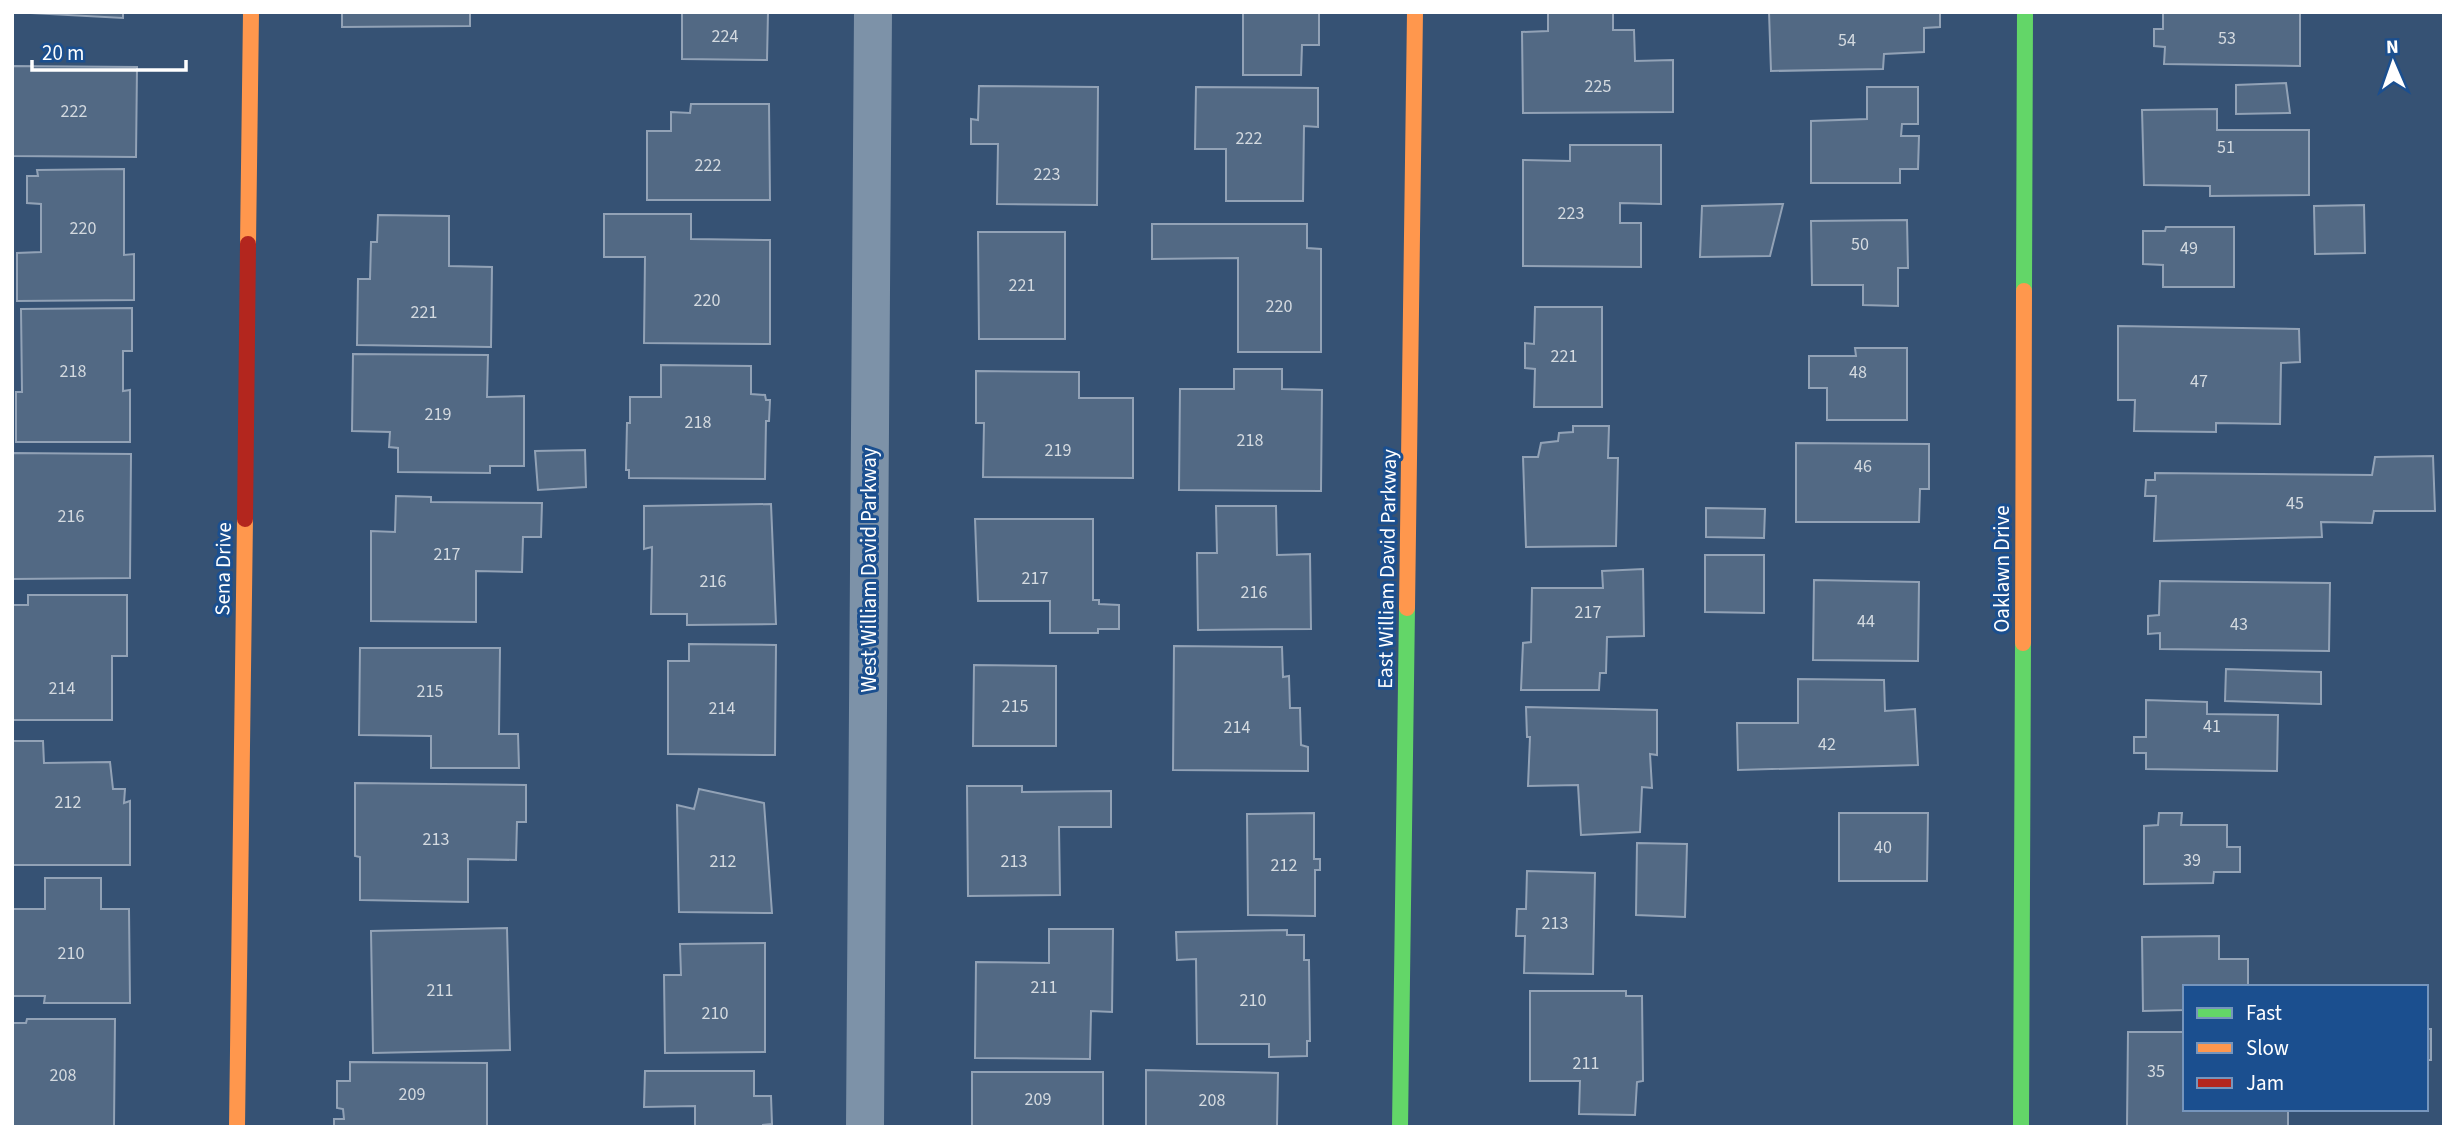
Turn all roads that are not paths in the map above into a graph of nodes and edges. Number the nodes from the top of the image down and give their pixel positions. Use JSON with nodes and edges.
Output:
{"nodes":[{"id":1,"x":251,"y":12,"type":"edge"},
{"id":2,"x":873,"y":12,"type":"edge"},
{"id":3,"x":1415,"y":12,"type":"edge"},
{"id":4,"x":2025,"y":12,"type":"edge"},
{"id":5,"x":237,"y":1127,"type":"edge"},
{"id":6,"x":865,"y":1127,"type":"edge"},
{"id":7,"x":1400,"y":1127,"type":"edge"},
{"id":8,"x":2021,"y":1127,"type":"edge"}],
"edges":[{"from":1,"to":5,"type":"street","name":"Sena Drive"},
{"from":2,"to":6,"type":"street","name":"West William David Parkway"},
{"from":3,"to":7,"type":"street","name":"East William David Parkway"},
{"from":4,"to":8,"type":"street","name":"Oaklawn Drive"}]}
